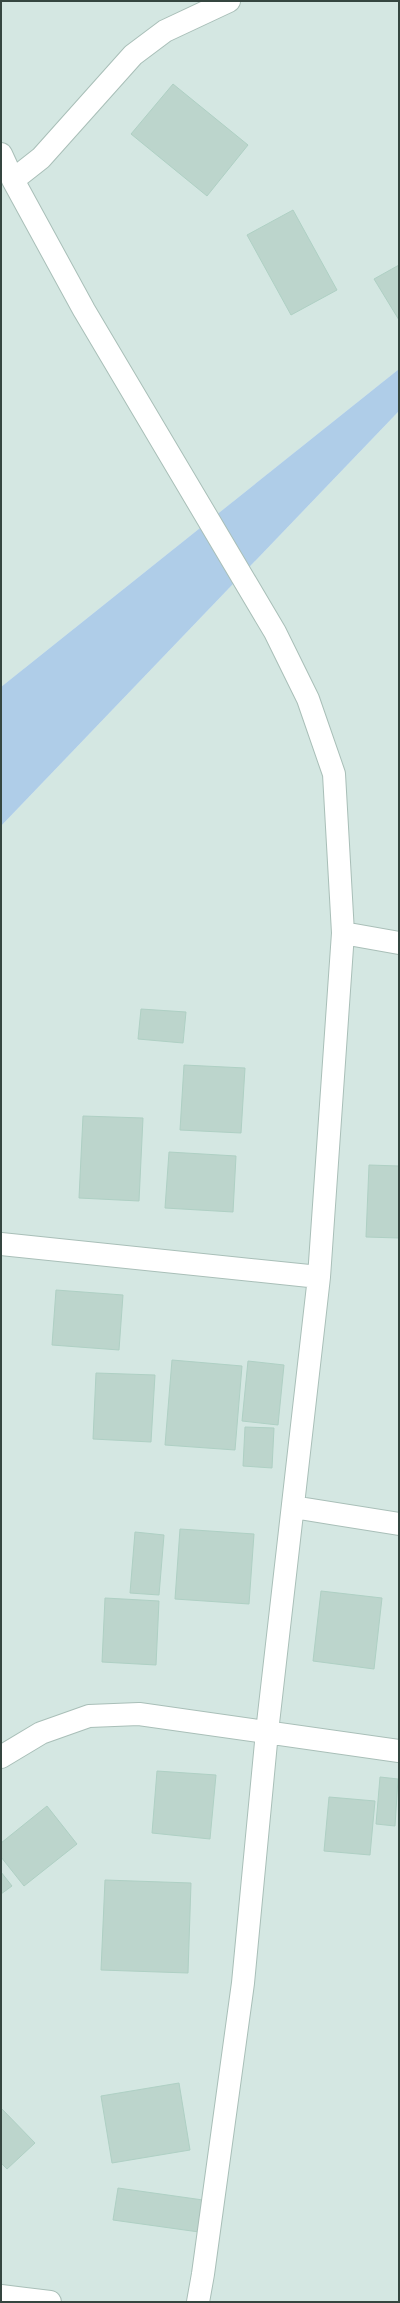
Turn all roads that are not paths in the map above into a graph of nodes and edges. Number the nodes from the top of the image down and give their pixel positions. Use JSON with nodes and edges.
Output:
{"nodes":[{"id":1,"x":229,"y":1,"type":"edge"},
{"id":2,"x":1,"y":154,"type":"edge"},
{"id":3,"x":13,"y":180,"type":"junction"},
{"id":4,"x":343,"y":934,"type":"junction"},
{"id":5,"x":399,"y":943,"type":"edge"},
{"id":6,"x":1,"y":1244,"type":"edge"},
{"id":7,"x":319,"y":1277,"type":"junction"},
{"id":8,"x":293,"y":1507,"type":"junction"},
{"id":9,"x":399,"y":1524,"type":"edge"},
{"id":10,"x":267,"y":1732,"type":"junction"},
{"id":11,"x":399,"y":1751,"type":"edge"},
{"id":12,"x":1,"y":1757,"type":"edge"},
{"id":13,"x":1,"y":2296,"type":"edge"},
{"id":14,"x":50,"y":2302,"type":"edge"},
{"id":15,"x":198,"y":2302,"type":"edge"}],
"edges":[{"from":1,"to":3,"type":"street"},
{"from":2,"to":3,"type":"street"},
{"from":3,"to":4,"type":"street"},
{"from":4,"to":5,"type":"street"},
{"from":4,"to":7,"type":"street"},
{"from":6,"to":7,"type":"street"},
{"from":7,"to":8,"type":"street"},
{"from":8,"to":9,"type":"street"},
{"from":8,"to":10,"type":"street"},
{"from":10,"to":11,"type":"street"},
{"from":10,"to":12,"type":"street"},
{"from":10,"to":15,"type":"street"},
{"from":13,"to":14,"type":"street"}]}
